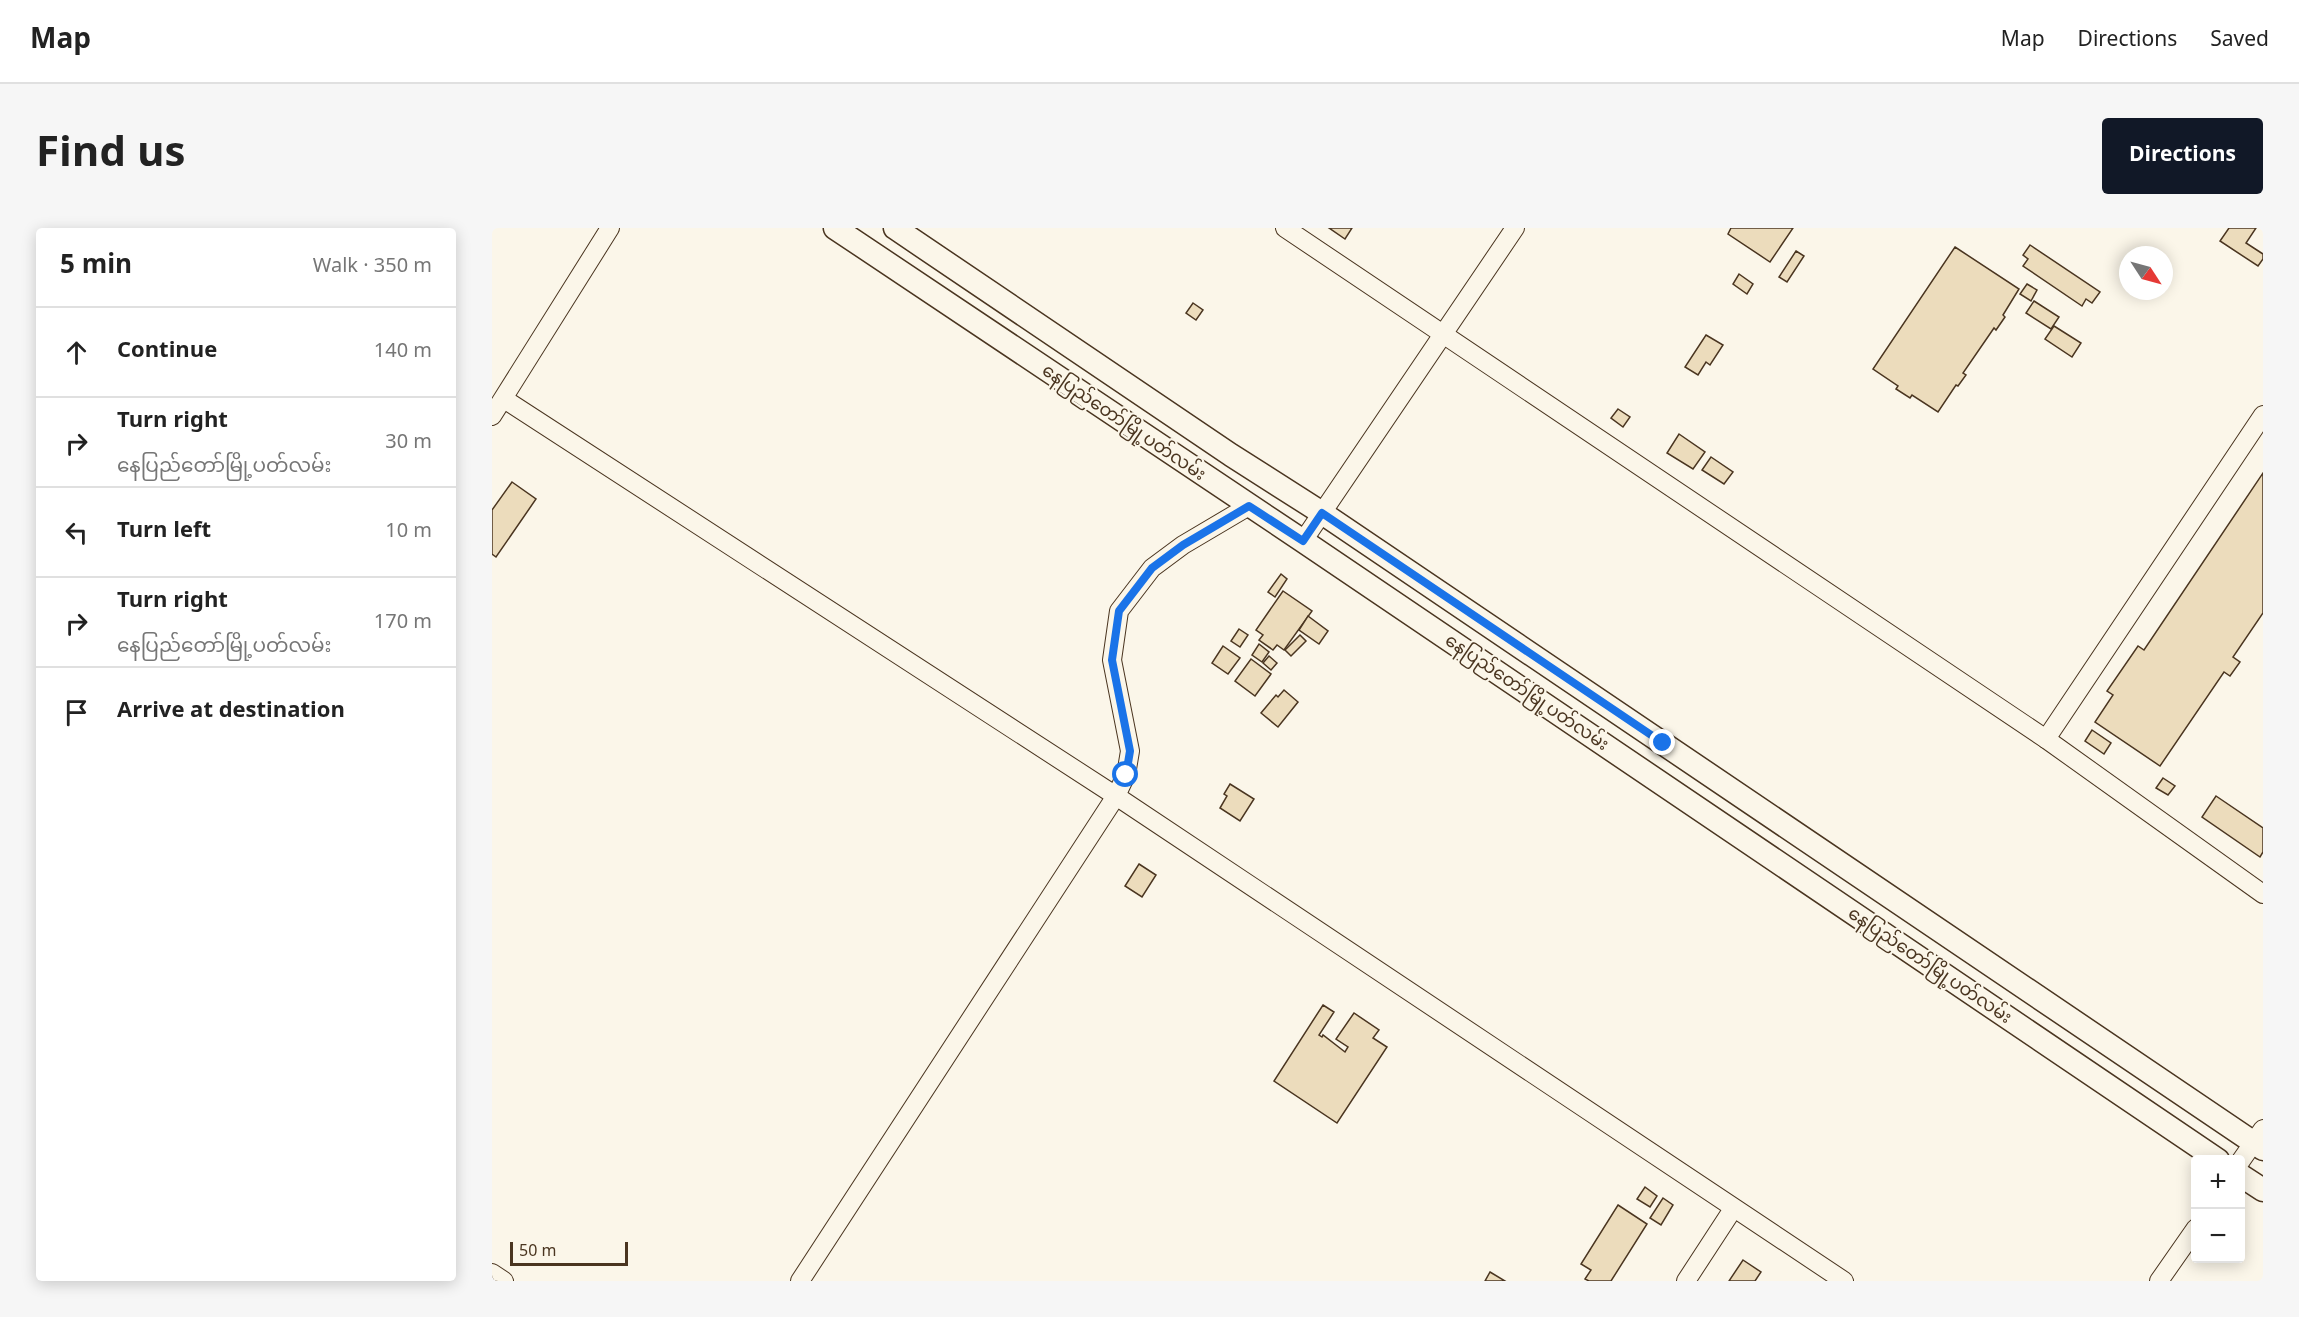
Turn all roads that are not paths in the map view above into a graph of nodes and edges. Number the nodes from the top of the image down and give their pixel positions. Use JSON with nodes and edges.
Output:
{"nodes":[{"id":1,"x":610,"y":228,"type":"edge"},
{"id":2,"x":835,"y":228,"type":"edge"},
{"id":3,"x":895,"y":228,"type":"edge"},
{"id":4,"x":1285,"y":228,"type":"edge"},
{"id":5,"x":1515,"y":228,"type":"edge"},
{"id":6,"x":1442,"y":335,"type":"junction"},
{"id":7,"x":504,"y":399,"type":"junction"},
{"id":8,"x":2263,"y":415,"type":"edge"},
{"id":9,"x":492,"y":416,"type":"edge"},
{"id":10,"x":1249,"y":506,"type":"junction"},
{"id":11,"x":1322,"y":513,"type":"junction"},
{"id":12,"x":1303,"y":541,"type":"junction"},
{"id":13,"x":2046,"y":739,"type":"junction"},
{"id":14,"x":1116,"y":796,"type":"junction"},
{"id":15,"x":2263,"y":894,"type":"edge"},
{"id":16,"x":2260,"y":1140,"type":"edge"},
{"id":17,"x":2211,"y":1155,"type":"edge"},
{"id":18,"x":2245,"y":1157,"type":"edge"},
{"id":19,"x":2245,"y":1178,"type":"edge"},
{"id":20,"x":2263,"y":1190,"type":"edge"},
{"id":21,"x":1733,"y":1209,"type":"junction"},
{"id":22,"x":2191,"y":1235,"type":"edge"},
{"id":23,"x":492,"y":1273,"type":"edge"},
{"id":24,"x":504,"y":1281,"type":"edge"},
{"id":25,"x":800,"y":1281,"type":"edge"},
{"id":26,"x":1686,"y":1281,"type":"edge"},
{"id":27,"x":1844,"y":1281,"type":"edge"},
{"id":28,"x":2159,"y":1281,"type":"edge"}],
"edges":[{"from":1,"to":7,"type":"street"},
{"from":2,"to":10,"type":"main road","name":"နေပြည်တော်မြို့ပတ်လမ်း"},
{"from":3,"to":11,"type":"main road","name":"နေပြည်တော်မြို့ပတ်လမ်း"},
{"from":4,"to":6,"type":"street"},
{"from":5,"to":6,"type":"street"},
{"from":6,"to":11,"type":"street"},
{"from":6,"to":13,"type":"street"},
{"from":7,"to":9,"type":"street"},
{"from":7,"to":14,"type":"street"},
{"from":8,"to":13,"type":"street"},
{"from":10,"to":12,"type":"main road","name":"နေပြည်တော်မြို့ပတ်လမ်း"},
{"from":10,"to":14,"type":"street"},
{"from":11,"to":12,"type":"street"},
{"from":11,"to":16,"type":"main road","name":"နေပြည်တော်မြို့ပတ်လမ်း"},
{"from":12,"to":17,"type":"main road","name":"နေပြည်တော်မြို့ပတ်လမ်း"},
{"from":13,"to":15,"type":"street"},
{"from":14,"to":21,"type":"street"},
{"from":14,"to":25,"type":"street"},
{"from":16,"to":18,"type":"street"},
{"from":19,"to":20,"type":"main road"},
{"from":21,"to":26,"type":"street"},
{"from":21,"to":27,"type":"street"},
{"from":22,"to":28,"type":"street"},
{"from":23,"to":24,"type":"street"}]}
